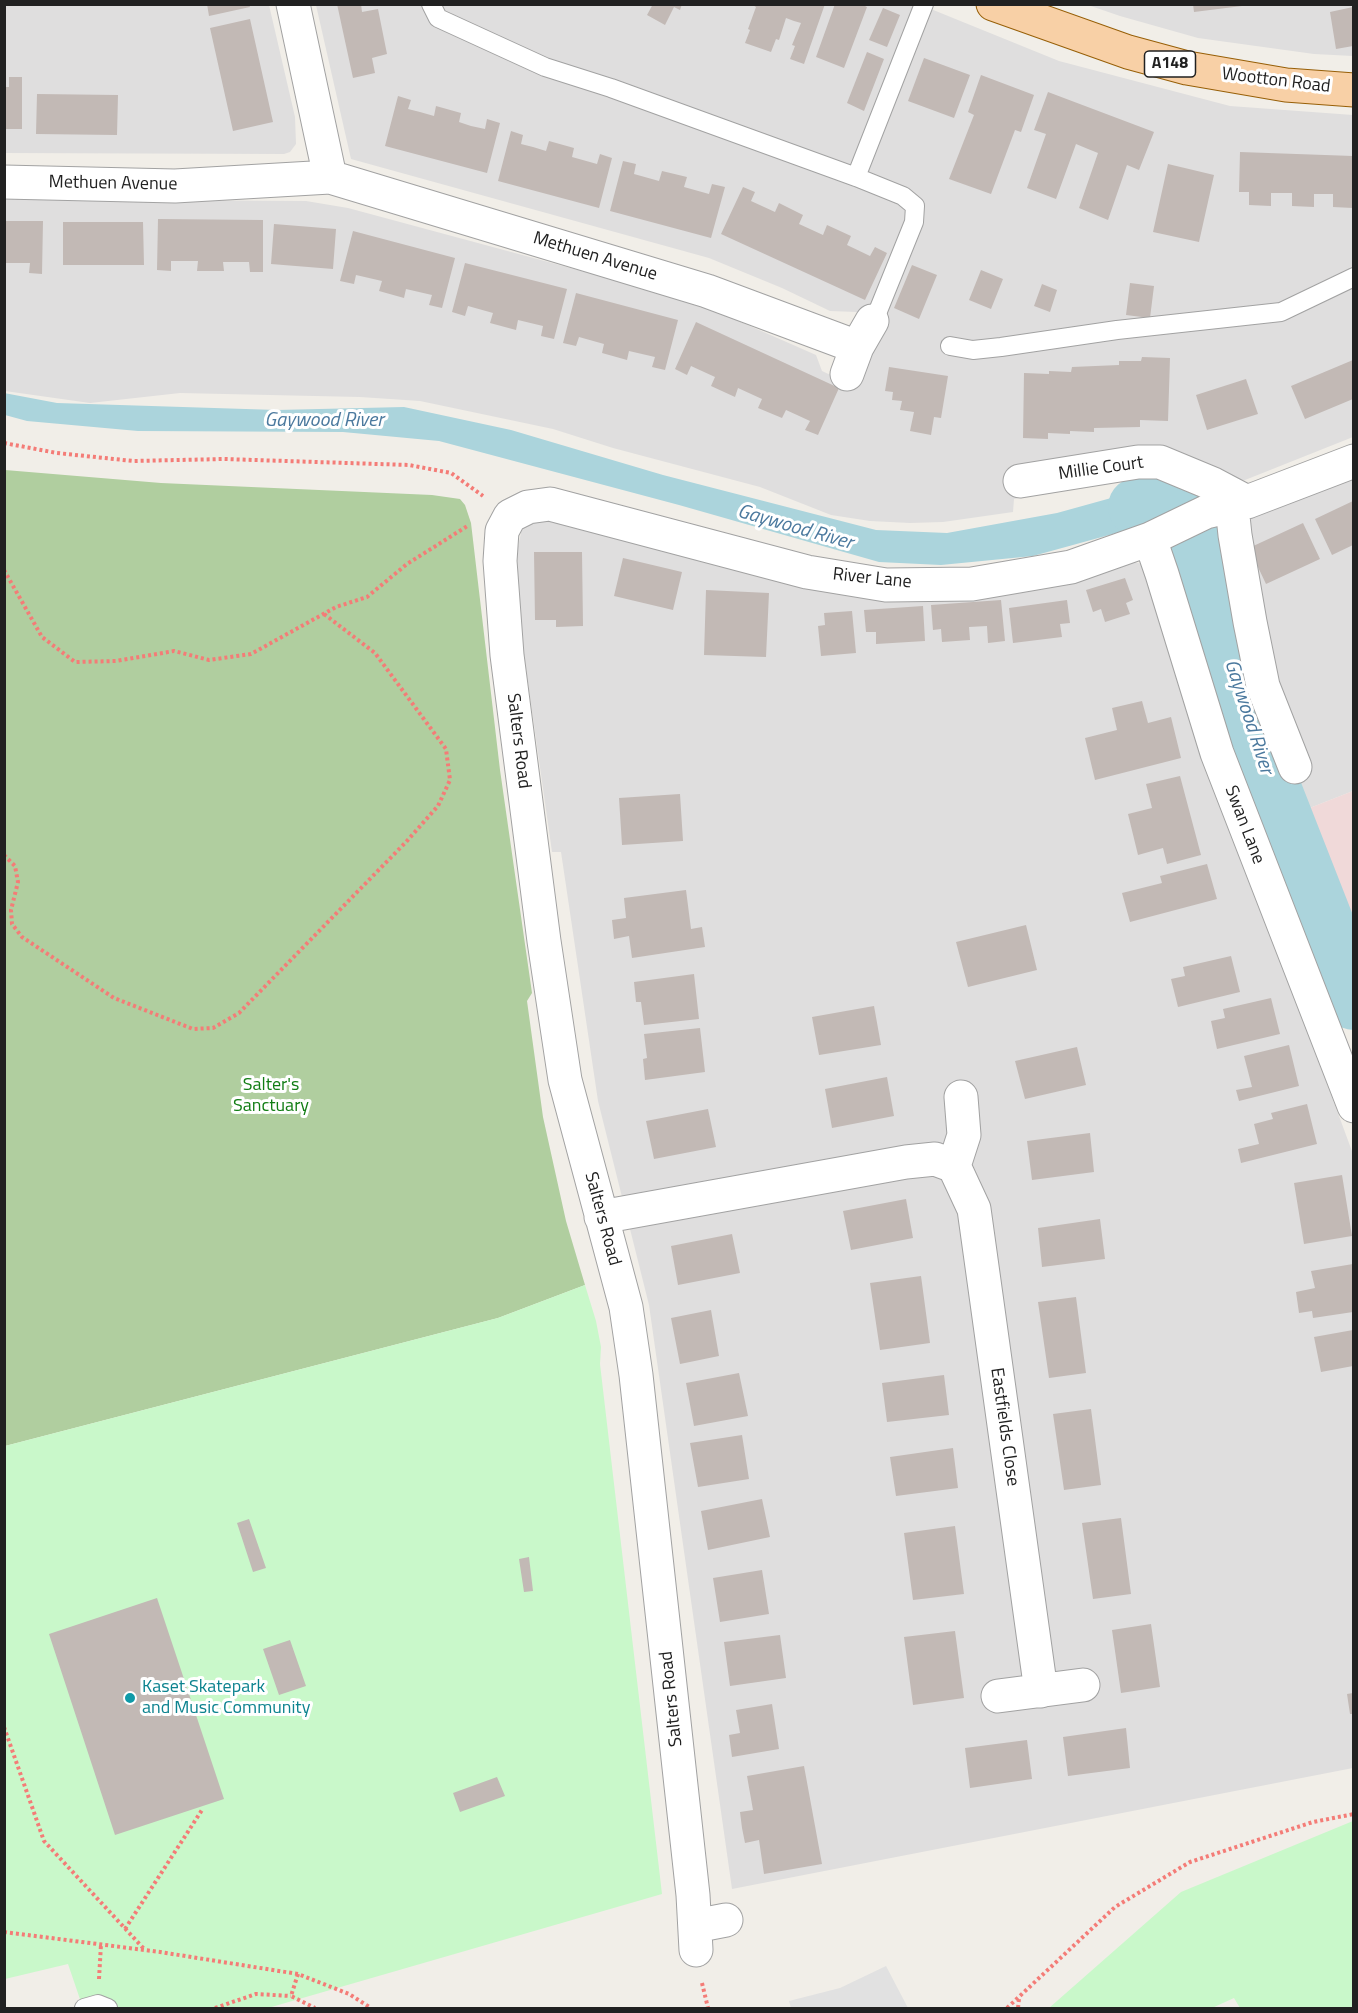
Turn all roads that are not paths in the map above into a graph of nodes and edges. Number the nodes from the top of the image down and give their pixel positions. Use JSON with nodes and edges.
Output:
{"nodes":[{"id":1,"x":293,"y":4,"type":"edge"},
{"id":2,"x":431,"y":4,"type":"edge"},
{"id":3,"x":924,"y":4,"type":"edge"},
{"id":4,"x":993,"y":4,"type":"edge"},
{"id":5,"x":1353,"y":90,"type":"edge"},
{"id":6,"x":330,"y":177,"type":"junction"},
{"id":7,"x":856,"y":177,"type":"junction"},
{"id":8,"x":4,"y":182,"type":"edge"},
{"id":9,"x":1353,"y":277,"type":"edge"},
{"id":10,"x":950,"y":346,"type":"dead end"},
{"id":11,"x":859,"y":347,"type":"joint"},
{"id":12,"x":1353,"y":461,"type":"edge"},
{"id":13,"x":1020,"y":481,"type":"dead end"},
{"id":14,"x":1228,"y":507,"type":"junction"},
{"id":15,"x":503,"y":511,"type":"joint"},
{"id":16,"x":1156,"y":536,"type":"junction"},
{"id":17,"x":1295,"y":767,"type":"dead end"},
{"id":18,"x":961,"y":1097,"type":"dead end"},
{"id":19,"x":1353,"y":1106,"type":"edge"},
{"id":20,"x":954,"y":1166,"type":"junction"},
{"id":21,"x":601,"y":1217,"type":"junction"},
{"id":22,"x":1083,"y":1685,"type":"dead end"},
{"id":23,"x":1041,"y":1691,"type":"junction"},
{"id":24,"x":998,"y":1696,"type":"dead end"},
{"id":25,"x":706,"y":1932,"type":"dead end"}],
"edges":[{"from":1,"to":6,"type":"street"},
{"from":2,"to":7,"type":"lane"},
{"from":3,"to":7,"type":"lane"},
{"from":4,"to":5,"type":"main road","name":"Wootton Road","number":"A148"},
{"from":6,"to":8,"type":"street","name":"Methuen Avenue"},
{"from":6,"to":11,"type":"street","name":"Methuen Avenue"},
{"from":7,"to":11,"type":"lane"},
{"from":9,"to":10,"type":"lane"},
{"from":12,"to":14,"type":"street","name":"River Lane"},
{"from":13,"to":14,"type":"street","name":"Millie Court"},
{"from":14,"to":16,"type":"street","name":"River Lane"},
{"from":14,"to":17,"type":"street"},
{"from":15,"to":16,"type":"street","name":"River Lane"},
{"from":15,"to":21,"type":"street","name":"Salters Road"},
{"from":16,"to":19,"type":"street","name":"Swan Lane"},
{"from":18,"to":20,"type":"street"},
{"from":20,"to":21,"type":"street"},
{"from":20,"to":23,"type":"street","name":"Eastfields Close"},
{"from":21,"to":25,"type":"street","name":"Salters Road"},
{"from":22,"to":23,"type":"street"},
{"from":23,"to":24,"type":"street"}]}
